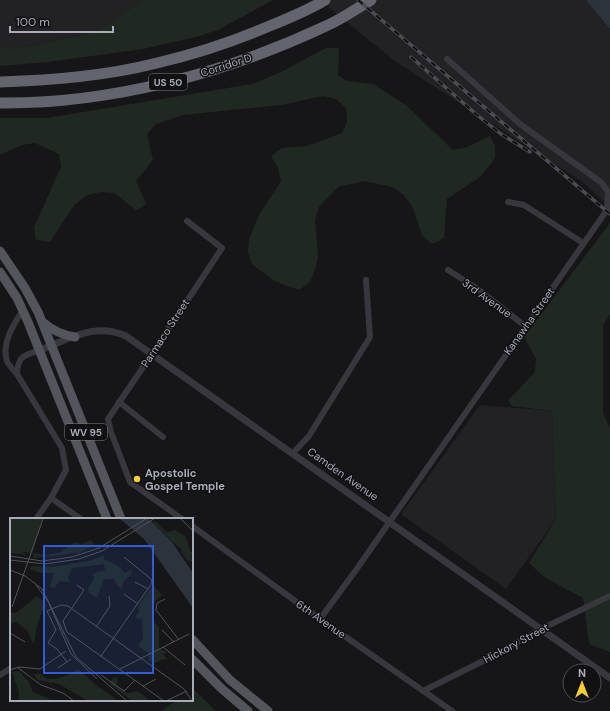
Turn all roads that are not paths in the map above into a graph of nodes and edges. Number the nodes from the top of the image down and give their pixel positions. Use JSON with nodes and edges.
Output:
{"nodes":[{"id":1,"x":325,"y":0,"type":"edge"},
{"id":2,"x":371,"y":0,"type":"edge"},
{"id":3,"x":447,"y":59,"type":"dead end"},
{"id":4,"x":0,"y":82,"type":"edge"},
{"id":5,"x":0,"y":104,"type":"edge"},
{"id":6,"x":508,"y":202,"type":"dead end"},
{"id":7,"x":187,"y":221,"type":"dead end"},
{"id":8,"x":583,"y":243,"type":"junction"},
{"id":9,"x":0,"y":251,"type":"edge"},
{"id":10,"x":448,"y":270,"type":"dead end"},
{"id":11,"x":0,"y":272,"type":"edge"},
{"id":12,"x":366,"y":280,"type":"dead end"},
{"id":13,"x":23,"y":310,"type":"junction"},
{"id":14,"x":42,"y":321,"type":"junction"},
{"id":15,"x":525,"y":326,"type":"junction"},
{"id":16,"x":75,"y":337,"type":"junction"},
{"id":17,"x":52,"y":346,"type":"junction"},
{"id":18,"x":40,"y":350,"type":"junction"},
{"id":19,"x":152,"y":354,"type":"junction"},
{"id":20,"x":17,"y":374,"type":"junction"},
{"id":21,"x":119,"y":402,"type":"junction"},
{"id":22,"x":163,"y":437,"type":"dead end"},
{"id":23,"x":293,"y":453,"type":"junction"},
{"id":24,"x":51,"y":498,"type":"junction"},
{"id":25,"x":37,"y":518,"type":"edge"},
{"id":26,"x":81,"y":518,"type":"edge"},
{"id":27,"x":107,"y":518,"type":"edge"},
{"id":28,"x":121,"y":518,"type":"edge"},
{"id":29,"x":181,"y":518,"type":"edge"},
{"id":30,"x":390,"y":522,"type":"junction"},
{"id":31,"x":193,"y":527,"type":"edge"},
{"id":32,"x":610,"y":596,"type":"edge"},
{"id":33,"x":320,"y":619,"type":"junction"},
{"id":34,"x":541,"y":629,"type":"junction"},
{"id":35,"x":193,"y":640,"type":"edge"},
{"id":36,"x":193,"y":659,"type":"edge"},
{"id":37,"x":10,"y":669,"type":"edge"},
{"id":38,"x":0,"y":675,"type":"edge"},
{"id":39,"x":610,"y":678,"type":"edge"},
{"id":40,"x":423,"y":691,"type":"junction"},
{"id":41,"x":248,"y":711,"type":"edge"},
{"id":42,"x":268,"y":711,"type":"edge"},
{"id":43,"x":452,"y":711,"type":"edge"}],
"edges":[{"from":1,"to":4,"type":"highway","name":"Corridor D","number":"US 50"},
{"from":2,"to":5,"type":"highway","name":"Corridor D","number":"US 50"},
{"from":3,"to":8,"type":"street","name":"Kanawha Street"},
{"from":6,"to":8,"type":"street"},
{"from":7,"to":19,"type":"street","name":"Parmaco Street"},
{"from":8,"to":15,"type":"street","name":"Kanawha Street"},
{"from":9,"to":14,"type":"main road","number":"WV 95"},
{"from":10,"to":15,"type":"street","name":"3rd Avenue"},
{"from":11,"to":13,"type":"main road","number":"WV 95"},
{"from":12,"to":23,"type":"street"},
{"from":13,"to":18,"type":"main road","number":"WV 95"},
{"from":13,"to":20,"type":"street"},
{"from":14,"to":16,"type":"main road"},
{"from":14,"to":17,"type":"main road","number":"WV 95"},
{"from":15,"to":30,"type":"street","name":"Kanawha Street"},
{"from":16,"to":17,"type":"street","name":"Camden Avenue"},
{"from":16,"to":19,"type":"street","name":"Camden Avenue"},
{"from":17,"to":18,"type":"street","name":"Camden Avenue"},
{"from":17,"to":28,"type":"main road","number":"WV 95"},
{"from":18,"to":20,"type":"street"},
{"from":18,"to":27,"type":"main road","number":"WV 95"},
{"from":19,"to":21,"type":"street","name":"Parmaco Street"},
{"from":19,"to":23,"type":"street","name":"Camden Avenue"},
{"from":20,"to":24,"type":"street"},
{"from":21,"to":22,"type":"street"},
{"from":21,"to":29,"type":"street","name":"Parmaco Street"},
{"from":23,"to":30,"type":"street","name":"Camden Avenue"},
{"from":24,"to":25,"type":"street"},
{"from":24,"to":26,"type":"street"},
{"from":30,"to":33,"type":"street","name":"Kanawha Street"},
{"from":30,"to":34,"type":"street","name":"Camden Avenue"},
{"from":31,"to":33,"type":"street","name":"6th Avenue"},
{"from":32,"to":34,"type":"street","name":"Hickory Street"},
{"from":33,"to":40,"type":"street","name":"6th Avenue"},
{"from":34,"to":39,"type":"street","name":"Camden Avenue"},
{"from":34,"to":40,"type":"street","name":"Hickory Street"},
{"from":35,"to":42,"type":"main road"},
{"from":36,"to":41,"type":"main road"},
{"from":37,"to":38,"type":"street"},
{"from":40,"to":43,"type":"street","name":"6th Avenue"}]}
